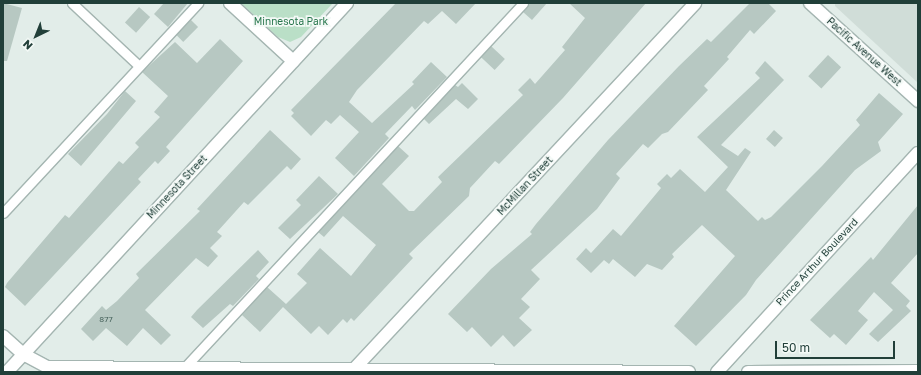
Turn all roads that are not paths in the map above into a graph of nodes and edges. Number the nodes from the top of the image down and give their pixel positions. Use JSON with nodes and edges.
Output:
{"nodes":[{"id":1,"x":72,"y":3,"type":"edge"},
{"id":2,"x":198,"y":3,"type":"edge"},
{"id":3,"x":230,"y":3,"type":"edge"},
{"id":4,"x":346,"y":3,"type":"edge"},
{"id":5,"x":523,"y":3,"type":"edge"},
{"id":6,"x":695,"y":3,"type":"edge"},
{"id":7,"x":812,"y":4,"type":"edge"},
{"id":8,"x":293,"y":61,"type":"junction"},
{"id":9,"x":139,"y":66,"type":"junction"},
{"id":10,"x":918,"y":101,"type":"edge"},
{"id":11,"x":918,"y":152,"type":"edge"},
{"id":12,"x":3,"y":213,"type":"edge"},
{"id":13,"x":3,"y":336,"type":"edge"},
{"id":14,"x":23,"y":354,"type":"junction"},
{"id":15,"x":184,"y":368,"type":"junction"},
{"id":16,"x":355,"y":368,"type":"junction"},
{"id":17,"x":918,"y":370,"type":"edge"},
{"id":18,"x":7,"y":372,"type":"edge"},
{"id":19,"x":690,"y":372,"type":"edge"},
{"id":20,"x":717,"y":372,"type":"edge"},
{"id":21,"x":748,"y":372,"type":"edge"}],
"edges":[{"from":1,"to":9,"type":"lane"},
{"from":2,"to":9,"type":"lane"},
{"from":3,"to":8,"type":"street"},
{"from":4,"to":8,"type":"street","name":"Minnesota Street"},
{"from":5,"to":15,"type":"lane"},
{"from":6,"to":16,"type":"street","name":"McMillan Street"},
{"from":7,"to":10,"type":"street","name":"Pacific Avenue West"},
{"from":8,"to":14,"type":"street","name":"Minnesota Street"},
{"from":9,"to":12,"type":"lane"},
{"from":11,"to":20,"type":"street","name":"Prince Arthur Boulevard"},
{"from":13,"to":14,"type":"street"},
{"from":14,"to":15,"type":"street"},
{"from":14,"to":18,"type":"street","name":"Minnesota Street"},
{"from":15,"to":16,"type":"street"},
{"from":16,"to":19,"type":"street"},
{"from":17,"to":21,"type":"street"}]}
